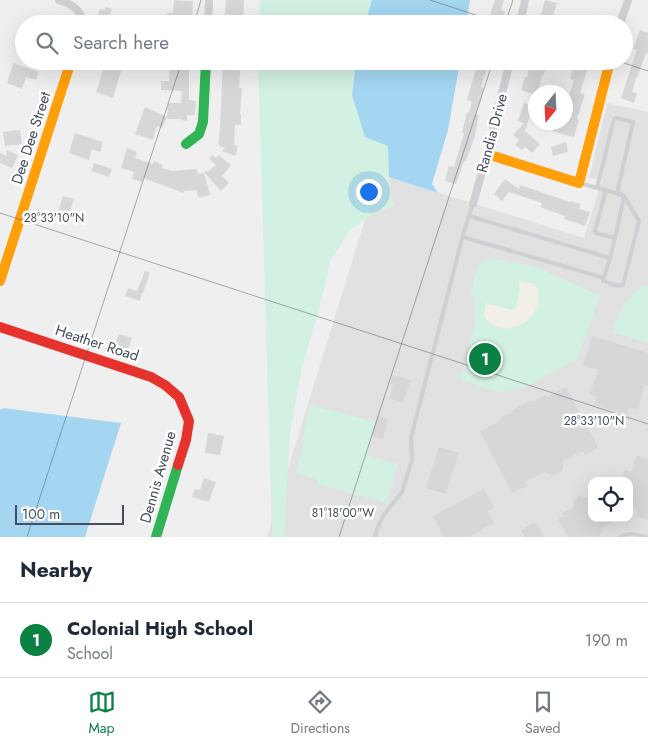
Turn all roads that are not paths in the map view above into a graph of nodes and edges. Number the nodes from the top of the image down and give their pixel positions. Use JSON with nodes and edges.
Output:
{"nodes":[{"id":1,"x":59,"y":0,"type":"edge"},
{"id":2,"x":209,"y":0,"type":"edge"},
{"id":3,"x":526,"y":0,"type":"edge"},
{"id":4,"x":628,"y":0,"type":"edge"},
{"id":5,"x":80,"y":15,"type":"edge"},
{"id":6,"x":208,"y":15,"type":"edge"},
{"id":7,"x":522,"y":15,"type":"edge"},
{"id":8,"x":623,"y":15,"type":"edge"},
{"id":9,"x":68,"y":70,"type":"edge"},
{"id":10,"x":206,"y":70,"type":"edge"},
{"id":11,"x":508,"y":70,"type":"edge"},
{"id":12,"x":608,"y":70,"type":"edge"},
{"id":13,"x":186,"y":144,"type":"dead end"},
{"id":14,"x":487,"y":154,"type":"junction"},
{"id":15,"x":579,"y":183,"type":"junction"},
{"id":16,"x":597,"y":188,"type":"junction"},
{"id":17,"x":606,"y":190,"type":"junction"},
{"id":18,"x":624,"y":196,"type":"junction"},
{"id":19,"x":473,"y":204,"type":"joint"},
{"id":20,"x":469,"y":216,"type":"junction"},
{"id":21,"x":463,"y":236,"type":"junction"},
{"id":22,"x":615,"y":238,"type":"junction"},
{"id":23,"x":610,"y":258,"type":"junction"},
{"id":24,"x":0,"y":281,"type":"edge"},
{"id":25,"x":604,"y":281,"type":"junction"},
{"id":26,"x":0,"y":327,"type":"edge"},
{"id":27,"x":179,"y":397,"type":"joint"},
{"id":28,"x":156,"y":537,"type":"edge"},
{"id":29,"x":375,"y":537,"type":"edge"},
{"id":30,"x":620,"y":537,"type":"edge"},
{"id":31,"x":646,"y":537,"type":"edge"}],
"edges":[{"from":1,"to":5,"type":"street"},
{"from":2,"to":6,"type":"street"},
{"from":3,"to":7,"type":"street"},
{"from":4,"to":8,"type":"street"},
{"from":9,"to":24,"type":"street","name":"Dee Dee Street"},
{"from":10,"to":13,"type":"street"},
{"from":11,"to":14,"type":"street","name":"Randia Drive"},
{"from":12,"to":15,"type":"street"},
{"from":14,"to":15,"type":"street"},
{"from":14,"to":19,"type":"street","name":"Randia Drive"},
{"from":15,"to":16,"type":"lane"},
{"from":16,"to":17,"type":"lane"},
{"from":16,"to":18,"type":"lane"},
{"from":17,"to":18,"type":"lane"},
{"from":17,"to":22,"type":"lane"},
{"from":18,"to":22,"type":"lane"},
{"from":18,"to":25,"type":"lane"},
{"from":19,"to":20,"type":"lane"},
{"from":20,"to":21,"type":"lane"},
{"from":20,"to":23,"type":"lane"},
{"from":21,"to":25,"type":"lane"},
{"from":21,"to":29,"type":"lane"},
{"from":22,"to":23,"type":"lane"},
{"from":23,"to":25,"type":"lane"},
{"from":26,"to":27,"type":"street","name":"Heather Road"},
{"from":27,"to":28,"type":"street","name":"Dennis Avenue"},
{"from":30,"to":31,"type":"lane"}]}
